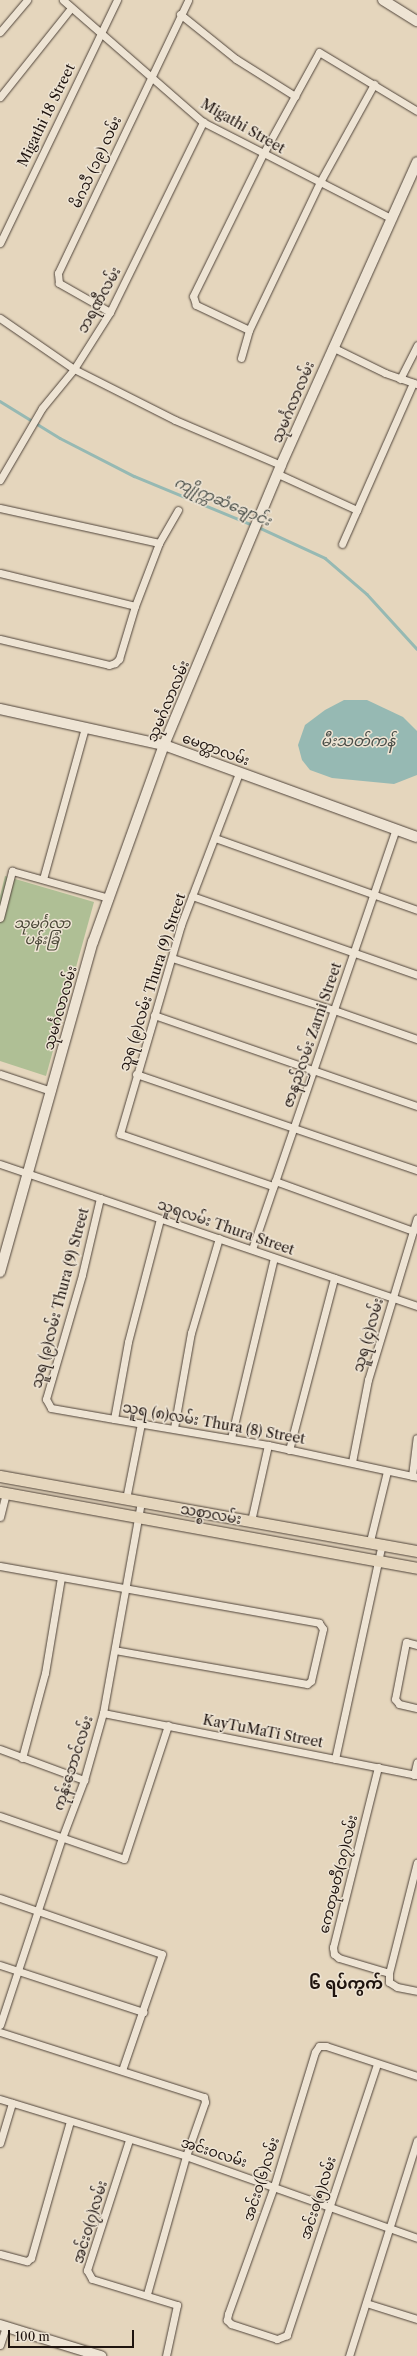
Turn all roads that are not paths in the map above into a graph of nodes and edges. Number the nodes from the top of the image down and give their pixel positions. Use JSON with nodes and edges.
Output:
{"nodes":[{"id":1,"x":27,"y":0,"type":"edge"},
{"id":2,"x":63,"y":0,"type":"edge"},
{"id":3,"x":117,"y":0,"type":"edge"},
{"id":4,"x":188,"y":0,"type":"edge"},
{"id":5,"x":383,"y":0,"type":"edge"},
{"id":6,"x":71,"y":8,"type":"junction"},
{"id":7,"x":180,"y":14,"type":"junction"},
{"id":8,"x":417,"y":21,"type":"edge"},
{"id":9,"x":0,"y":32,"type":"edge"},
{"id":10,"x":100,"y":33,"type":"junction"},
{"id":11,"x":150,"y":76,"type":"junction"},
{"id":12,"x":374,"y":84,"type":"junction"},
{"id":13,"x":295,"y":96,"type":"junction"},
{"id":14,"x":0,"y":98,"type":"edge"},
{"id":15,"x":417,"y":111,"type":"edge"},
{"id":16,"x":203,"y":122,"type":"junction"},
{"id":17,"x":263,"y":154,"type":"junction"},
{"id":18,"x":417,"y":162,"type":"edge"},
{"id":19,"x":320,"y":182,"type":"junction"},
{"id":20,"x":391,"y":218,"type":"junction"},
{"id":21,"x":0,"y":243,"type":"edge"},
{"id":22,"x":110,"y":312,"type":"junction"},
{"id":23,"x":0,"y":318,"type":"edge"},
{"id":24,"x":249,"y":330,"type":"junction"},
{"id":25,"x":417,"y":345,"type":"edge"},
{"id":26,"x":332,"y":347,"type":"junction"},
{"id":27,"x":241,"y":358,"type":"dead end"},
{"id":28,"x":74,"y":369,"type":"junction"},
{"id":29,"x":400,"y":379,"type":"junction"},
{"id":30,"x":415,"y":383,"type":"edge"},
{"id":31,"x":279,"y":470,"type":"junction"},
{"id":32,"x":0,"y":480,"type":"edge"},
{"id":33,"x":0,"y":508,"type":"edge"},
{"id":34,"x":178,"y":510,"type":"dead end"},
{"id":35,"x":357,"y":510,"type":"junction"},
{"id":36,"x":159,"y":543,"type":"junction"},
{"id":37,"x":342,"y":544,"type":"dead end"},
{"id":38,"x":0,"y":573,"type":"edge"},
{"id":39,"x":135,"y":606,"type":"junction"},
{"id":40,"x":0,"y":639,"type":"edge"},
{"id":41,"x":0,"y":708,"type":"edge"},
{"id":42,"x":85,"y":728,"type":"junction"},
{"id":43,"x":164,"y":745,"type":"junction"},
{"id":44,"x":239,"y":773,"type":"junction"},
{"id":45,"x":396,"y":829,"type":"junction"},
{"id":46,"x":417,"y":837,"type":"edge"},
{"id":47,"x":215,"y":838,"type":"junction"},
{"id":48,"x":42,"y":879,"type":"junction"},
{"id":49,"x":374,"y":894,"type":"junction"},
{"id":50,"x":192,"y":896,"type":"junction"},
{"id":51,"x":109,"y":898,"type":"junction"},
{"id":52,"x":417,"y":910,"type":"edge"},
{"id":53,"x":0,"y":918,"type":"edge"},
{"id":54,"x":353,"y":953,"type":"junction"},
{"id":55,"x":172,"y":958,"type":"junction"},
{"id":56,"x":417,"y":975,"type":"edge"},
{"id":57,"x":334,"y":1010,"type":"junction"},
{"id":58,"x":154,"y":1015,"type":"junction"},
{"id":59,"x":417,"y":1039,"type":"edge"},
{"id":60,"x":314,"y":1069,"type":"junction"},
{"id":61,"x":0,"y":1074,"type":"edge"},
{"id":62,"x":136,"y":1074,"type":"junction"},
{"id":63,"x":51,"y":1091,"type":"junction"},
{"id":64,"x":417,"y":1106,"type":"edge"},
{"id":65,"x":294,"y":1127,"type":"junction"},
{"id":66,"x":0,"y":1164,"type":"edge"},
{"id":67,"x":417,"y":1170,"type":"edge"},
{"id":68,"x":28,"y":1172,"type":"junction"},
{"id":69,"x":274,"y":1184,"type":"junction"},
{"id":70,"x":100,"y":1198,"type":"junction"},
{"id":71,"x":417,"y":1218,"type":"edge"},
{"id":72,"x":160,"y":1219,"type":"junction"},
{"id":73,"x":413,"y":1231,"type":"junction"},
{"id":74,"x":219,"y":1238,"type":"junction"},
{"id":75,"x":252,"y":1249,"type":"junction"},
{"id":76,"x":274,"y":1258,"type":"junction"},
{"id":77,"x":0,"y":1268,"type":"edge"},
{"id":78,"x":334,"y":1278,"type":"junction"},
{"id":79,"x":393,"y":1298,"type":"junction"},
{"id":80,"x":417,"y":1306,"type":"edge"},
{"id":81,"x":114,"y":1419,"type":"junction"},
{"id":82,"x":141,"y":1423,"type":"junction"},
{"id":83,"x":174,"y":1428,"type":"junction"},
{"id":84,"x":231,"y":1438,"type":"junction"},
{"id":85,"x":417,"y":1438,"type":"edge"},
{"id":86,"x":268,"y":1445,"type":"junction"},
{"id":87,"x":289,"y":1450,"type":"junction"},
{"id":88,"x":352,"y":1462,"type":"junction"},
{"id":89,"x":387,"y":1470,"type":"junction"},
{"id":90,"x":0,"y":1476,"type":"edge"},
{"id":91,"x":414,"y":1476,"type":"edge"},
{"id":92,"x":3,"y":1493,"type":"edge"},
{"id":93,"x":126,"y":1499,"type":"junction"},
{"id":94,"x":141,"y":1501,"type":"junction"},
{"id":95,"x":138,"y":1516,"type":"junction"},
{"id":96,"x":0,"y":1517,"type":"edge"},
{"id":97,"x":251,"y":1521,"type":"junction"},
{"id":98,"x":370,"y":1541,"type":"junction"},
{"id":99,"x":382,"y":1543,"type":"junction"},
{"id":100,"x":417,"y":1551,"type":"edge"},
{"id":101,"x":379,"y":1559,"type":"junction"},
{"id":102,"x":0,"y":1566,"type":"edge"},
{"id":103,"x":417,"y":1568,"type":"edge"},
{"id":104,"x":60,"y":1577,"type":"junction"},
{"id":105,"x":127,"y":1590,"type":"junction"},
{"id":106,"x":417,"y":1645,"type":"edge"},
{"id":107,"x":116,"y":1650,"type":"junction"},
{"id":108,"x":417,"y":1708,"type":"edge"},
{"id":109,"x":103,"y":1713,"type":"junction"},
{"id":110,"x":168,"y":1725,"type":"junction"},
{"id":111,"x":0,"y":1749,"type":"edge"},
{"id":112,"x":22,"y":1758,"type":"junction"},
{"id":113,"x":335,"y":1759,"type":"junction"},
{"id":114,"x":417,"y":1762,"type":"edge"},
{"id":115,"x":378,"y":1767,"type":"junction"},
{"id":116,"x":416,"y":1775,"type":"edge"},
{"id":117,"x":84,"y":1780,"type":"junction"},
{"id":118,"x":0,"y":1816,"type":"edge"},
{"id":119,"x":62,"y":1838,"type":"junction"},
{"id":120,"x":417,"y":1862,"type":"edge"},
{"id":121,"x":0,"y":1898,"type":"edge"},
{"id":122,"x":37,"y":1912,"type":"junction"},
{"id":123,"x":0,"y":1965,"type":"edge"},
{"id":124,"x":19,"y":1972,"type":"junction"},
{"id":125,"x":389,"y":1973,"type":"junction"},
{"id":126,"x":417,"y":1991,"type":"edge"},
{"id":127,"x":143,"y":2012,"type":"junction"},
{"id":128,"x":0,"y":2025,"type":"edge"},
{"id":129,"x":0,"y":2032,"type":"edge"},
{"id":130,"x":377,"y":2064,"type":"junction"},
{"id":131,"x":122,"y":2070,"type":"junction"},
{"id":132,"x":417,"y":2076,"type":"edge"},
{"id":133,"x":0,"y":2099,"type":"edge"},
{"id":134,"x":12,"y":2103,"type":"junction"},
{"id":135,"x":70,"y":2121,"type":"junction"},
{"id":136,"x":129,"y":2140,"type":"junction"},
{"id":137,"x":417,"y":2140,"type":"edge"},
{"id":138,"x":0,"y":2143,"type":"edge"},
{"id":139,"x":186,"y":2156,"type":"junction"},
{"id":140,"x":274,"y":2186,"type":"junction"},
{"id":141,"x":329,"y":2206,"type":"junction"},
{"id":142,"x":389,"y":2228,"type":"junction"},
{"id":143,"x":417,"y":2238,"type":"edge"},
{"id":144,"x":0,"y":2254,"type":"edge"},
{"id":145,"x":147,"y":2294,"type":"junction"},
{"id":146,"x":366,"y":2303,"type":"junction"},
{"id":147,"x":417,"y":2319,"type":"edge"},
{"id":148,"x":3,"y":2325,"type":"edge"},
{"id":149,"x":282,"y":2339,"type":"joint"},
{"id":150,"x":0,"y":2345,"type":"edge"},
{"id":151,"x":101,"y":2356,"type":"edge"},
{"id":152,"x":166,"y":2356,"type":"edge"},
{"id":153,"x":349,"y":2356,"type":"edge"}],
"edges":[{"from":1,"to":9,"type":"street"},
{"from":2,"to":6,"type":"street","name":"Migathi Street"},
{"from":3,"to":10,"type":"street","name":"Migathi 18 Street"},
{"from":4,"to":7,"type":"street","name":"မိဂသီ (၁၉) လမ်း"},
{"from":5,"to":8,"type":"main road"},
{"from":6,"to":10,"type":"street","name":"Migathi Street"},
{"from":6,"to":14,"type":"street"},
{"from":7,"to":11,"type":"street","name":"မိဂသီ (၁၉) လမ်း"},
{"from":7,"to":13,"type":"street"},
{"from":10,"to":11,"type":"street","name":"Migathi Street"},
{"from":10,"to":21,"type":"street","name":"Migathi 18 Street"},
{"from":11,"to":16,"type":"street","name":"Migathi Street"},
{"from":11,"to":22,"type":"street","name":"မိဂသီ (၁၉) လမ်း"},
{"from":12,"to":13,"type":"street"},
{"from":12,"to":15,"type":"street"},
{"from":12,"to":19,"type":"street"},
{"from":13,"to":17,"type":"street"},
{"from":16,"to":17,"type":"street","name":"Migathi Street"},
{"from":16,"to":22,"type":"street","name":"ဘရဏီလမ်း"},
{"from":17,"to":19,"type":"street","name":"Migathi Street"},
{"from":17,"to":24,"type":"street"},
{"from":18,"to":20,"type":"main road","name":"သုမင်္ဂလာလမ်း"},
{"from":19,"to":20,"type":"street","name":"Migathi Street"},
{"from":19,"to":24,"type":"street"},
{"from":20,"to":26,"type":"main road","name":"သုမင်္ဂလာလမ်း"},
{"from":22,"to":28,"type":"street","name":"ဘရဏီလမ်း"},
{"from":23,"to":28,"type":"street"},
{"from":24,"to":27,"type":"street"},
{"from":25,"to":29,"type":"street"},
{"from":26,"to":29,"type":"street"},
{"from":26,"to":31,"type":"main road","name":"သုမင်္ဂလာလမ်း"},
{"from":28,"to":31,"type":"street"},
{"from":28,"to":32,"type":"street","name":"ဘရဏီလမ်း"},
{"from":29,"to":30,"type":"street"},
{"from":30,"to":35,"type":"street"},
{"from":31,"to":35,"type":"street"},
{"from":31,"to":43,"type":"main road","name":"သုမင်္ဂလာလမ်း"},
{"from":33,"to":36,"type":"street"},
{"from":34,"to":36,"type":"street"},
{"from":35,"to":37,"type":"street"},
{"from":36,"to":39,"type":"street"},
{"from":38,"to":39,"type":"street"},
{"from":39,"to":40,"type":"street"},
{"from":41,"to":42,"type":"main road","name":"မေတ္တာလမ်း"},
{"from":42,"to":43,"type":"main road","name":"မေတ္တာလမ်း"},
{"from":42,"to":48,"type":"street"},
{"from":43,"to":44,"type":"main road","name":"မေတ္တာလမ်း"},
{"from":43,"to":51,"type":"main road","name":"သုမင်္ဂလာလမ်း"},
{"from":44,"to":45,"type":"main road","name":"မေတ္တာလမ်း"},
{"from":44,"to":47,"type":"street","name":"သူရ (၉)လမ်း Thura (9) Street"},
{"from":45,"to":46,"type":"main road","name":"မေတ္တာလမ်း"},
{"from":45,"to":49,"type":"street","name":"ဇာနည်လမ်း Zarni Street"},
{"from":47,"to":49,"type":"street"},
{"from":47,"to":50,"type":"street","name":"သူရ (၉)လမ်း Thura (9) Street"},
{"from":48,"to":51,"type":"street"},
{"from":48,"to":53,"type":"street"},
{"from":49,"to":52,"type":"street"},
{"from":49,"to":54,"type":"street","name":"ဇာနည်လမ်း Zarni Street"},
{"from":50,"to":54,"type":"street"},
{"from":50,"to":55,"type":"street","name":"သူရ (၉)လမ်း Thura (9) Street"},
{"from":51,"to":63,"type":"main road","name":"သုမင်္ဂလာလမ်း"},
{"from":54,"to":56,"type":"street"},
{"from":54,"to":57,"type":"street","name":"ဇာနည်လမ်း Zarni Street"},
{"from":55,"to":57,"type":"street"},
{"from":55,"to":58,"type":"street","name":"သူရ (၉)လမ်း Thura (9) Street"},
{"from":57,"to":59,"type":"street"},
{"from":57,"to":60,"type":"street","name":"ဇာနည်လမ်း Zarni Street"},
{"from":58,"to":60,"type":"street"},
{"from":58,"to":62,"type":"street","name":"သူရ (၉)လမ်း Thura (9) Street"},
{"from":60,"to":64,"type":"street"},
{"from":60,"to":65,"type":"street","name":"ဇာနည်လမ်း Zarni Street"},
{"from":61,"to":63,"type":"street"},
{"from":62,"to":65,"type":"street"},
{"from":62,"to":69,"type":"street","name":"သူရ (၉)လမ်း Thura (9) Street"},
{"from":63,"to":68,"type":"main road","name":"သုမင်္ဂလာလမ်း"},
{"from":65,"to":67,"type":"street"},
{"from":65,"to":69,"type":"street","name":"ဇာနည်လမ်း Zarni Street"},
{"from":66,"to":68,"type":"street","name":"သူရလမ်း Thura Street"},
{"from":68,"to":70,"type":"street","name":"သူရလမ်း Thura Street"},
{"from":68,"to":77,"type":"main road","name":"သုမင်္ဂလာလမ်း"},
{"from":69,"to":73,"type":"street"},
{"from":69,"to":75,"type":"street","name":"ဇာနည်လမ်း Zarni Street"},
{"from":70,"to":72,"type":"street","name":"သူရလမ်း Thura Street"},
{"from":70,"to":81,"type":"street","name":"သူရ (၉)လမ်း Thura (9) Street"},
{"from":71,"to":73,"type":"street","name":"သူရ (၄)လမ်း"},
{"from":72,"to":74,"type":"street","name":"သူရလမ်း Thura Street"},
{"from":72,"to":81,"type":"street","name":"သူရ (၈)လမ်း Thura (8) Street"},
{"from":73,"to":79,"type":"street","name":"သူရ (၄)လမ်း"},
{"from":74,"to":75,"type":"street","name":"သူရလမ်း Thura Street"},
{"from":74,"to":83,"type":"street"},
{"from":75,"to":76,"type":"street","name":"သူရလမ်း Thura Street"},
{"from":76,"to":78,"type":"street","name":"သူရလမ်း Thura Street"},
{"from":76,"to":84,"type":"street"},
{"from":78,"to":79,"type":"street","name":"သူရလမ်း Thura Street"},
{"from":78,"to":87,"type":"street"},
{"from":79,"to":80,"type":"street","name":"သူရလမ်း Thura Street"},
{"from":79,"to":88,"type":"street","name":"သူရ (၄)လမ်း"},
{"from":81,"to":82,"type":"street","name":"သူရ (၈)လမ်း Thura (8) Street"},
{"from":82,"to":83,"type":"street","name":"သူရ (၈)လမ်း Thura (8) Street"},
{"from":82,"to":93,"type":"street"},
{"from":83,"to":84,"type":"street","name":"သူရ (၈)လမ်း Thura (8) Street"},
{"from":84,"to":86,"type":"street","name":"သူရ (၈)လမ်း Thura (8) Street"},
{"from":85,"to":91,"type":"street"},
{"from":86,"to":87,"type":"street","name":"သူရ (၈)လမ်း Thura (8) Street"},
{"from":86,"to":97,"type":"street"},
{"from":87,"to":88,"type":"street","name":"သူရ (၈)လမ်း Thura (8) Street"},
{"from":88,"to":89,"type":"street","name":"သူရ (၈)လမ်း Thura (8) Street"},
{"from":89,"to":91,"type":"street","name":"သူရ (၈)လမ်း Thura (8) Street"},
{"from":89,"to":98,"type":"street"},
{"from":90,"to":93,"type":"main road","name":"သစ္စာလမ်း"},
{"from":92,"to":95,"type":"main road","name":"သစ္စာလမ်း"},
{"from":92,"to":96,"type":"street"},
{"from":93,"to":94,"type":"main road","name":"သစ္စာလမ်း"},
{"from":94,"to":95,"type":"street","name":"ကုန်းဘောင်လမ်း"},
{"from":94,"to":97,"type":"main road","name":"သစ္စာလမ်း"},
{"from":95,"to":101,"type":"main road","name":"သစ္စာလမ်း"},
{"from":95,"to":105,"type":"street","name":"ကုန်းဘောင်လမ်း"},
{"from":97,"to":98,"type":"main road","name":"သစ္စာလမ်း"},
{"from":98,"to":99,"type":"main road","name":"သစ္စာလမ်း"},
{"from":99,"to":100,"type":"main road","name":"သစ္စာလမ်း"},
{"from":99,"to":101,"type":"street"},
{"from":101,"to":103,"type":"main road","name":"သစ္စာလမ်း"},
{"from":101,"to":113,"type":"street"},
{"from":102,"to":104,"type":"street"},
{"from":104,"to":105,"type":"street"},
{"from":104,"to":112,"type":"street"},
{"from":105,"to":107,"type":"street","name":"ကုန်းဘောင်လမ်း"},
{"from":105,"to":107,"type":"street"},
{"from":106,"to":108,"type":"street"},
{"from":107,"to":109,"type":"street","name":"ကုန်းဘောင်လမ်း"},
{"from":109,"to":110,"type":"street","name":"KayTuMaTi Street"},
{"from":109,"to":117,"type":"street","name":"ကုန်းဘောင်လမ်း"},
{"from":110,"to":113,"type":"street","name":"KayTuMaTi Street"},
{"from":110,"to":119,"type":"street"},
{"from":111,"to":112,"type":"street"},
{"from":112,"to":117,"type":"street"},
{"from":113,"to":115,"type":"street","name":"KayTuMaTi Street"},
{"from":114,"to":116,"type":"street"},
{"from":115,"to":116,"type":"street","name":"KayTuMaTi Street"},
{"from":115,"to":125,"type":"street","name":"ကေတုမတီ(၁၇)လမ်း"},
{"from":117,"to":119,"type":"street","name":"ကုန်းဘောင်လမ်း"},
{"from":118,"to":119,"type":"street"},
{"from":119,"to":122,"type":"street","name":"ကုန်းဘောင်လမ်း"},
{"from":120,"to":125,"type":"street"},
{"from":121,"to":122,"type":"street"},
{"from":122,"to":124,"type":"street","name":"ကုန်းဘောင်လမ်း"},
{"from":122,"to":127,"type":"street"},
{"from":123,"to":124,"type":"street"},
{"from":124,"to":127,"type":"street"},
{"from":124,"to":128,"type":"street","name":"ကုန်းဘောင်လမ်း"},
{"from":125,"to":126,"type":"street"},
{"from":127,"to":131,"type":"street"},
{"from":129,"to":131,"type":"street"},
{"from":130,"to":132,"type":"street"},
{"from":130,"to":140,"type":"street","name":"အင်းဝ(၆)လမ်း"},
{"from":130,"to":141,"type":"street","name":"အင်းဝ(၅)လမ်း"},
{"from":131,"to":139,"type":"street"},
{"from":133,"to":134,"type":"street","name":"အင်းဝလမ်း"},
{"from":134,"to":135,"type":"street","name":"အင်းဝလမ်း"},
{"from":134,"to":138,"type":"street"},
{"from":135,"to":136,"type":"street","name":"အင်းဝလမ်း"},
{"from":135,"to":144,"type":"street"},
{"from":136,"to":139,"type":"street","name":"အင်းဝလမ်း"},
{"from":136,"to":145,"type":"street","name":"အင်းဝ(၇)လမ်း"},
{"from":137,"to":142,"type":"street"},
{"from":139,"to":140,"type":"street","name":"အင်းဝလမ်း"},
{"from":139,"to":145,"type":"street"},
{"from":140,"to":141,"type":"street","name":"အင်းဝလမ်း"},
{"from":140,"to":149,"type":"street","name":"အင်းဝ(၆)လမ်း"},
{"from":141,"to":142,"type":"street","name":"အင်းဝလမ်း"},
{"from":141,"to":149,"type":"street","name":"အင်းဝ(၅)လမ်း"},
{"from":142,"to":143,"type":"street","name":"အင်းဝလမ်း"},
{"from":142,"to":146,"type":"street"},
{"from":145,"to":152,"type":"street","name":"အင်းဝ(၇)လမ်း"},
{"from":146,"to":147,"type":"street"},
{"from":146,"to":153,"type":"street"},
{"from":148,"to":150,"type":"street"},
{"from":148,"to":151,"type":"main road"}]}
